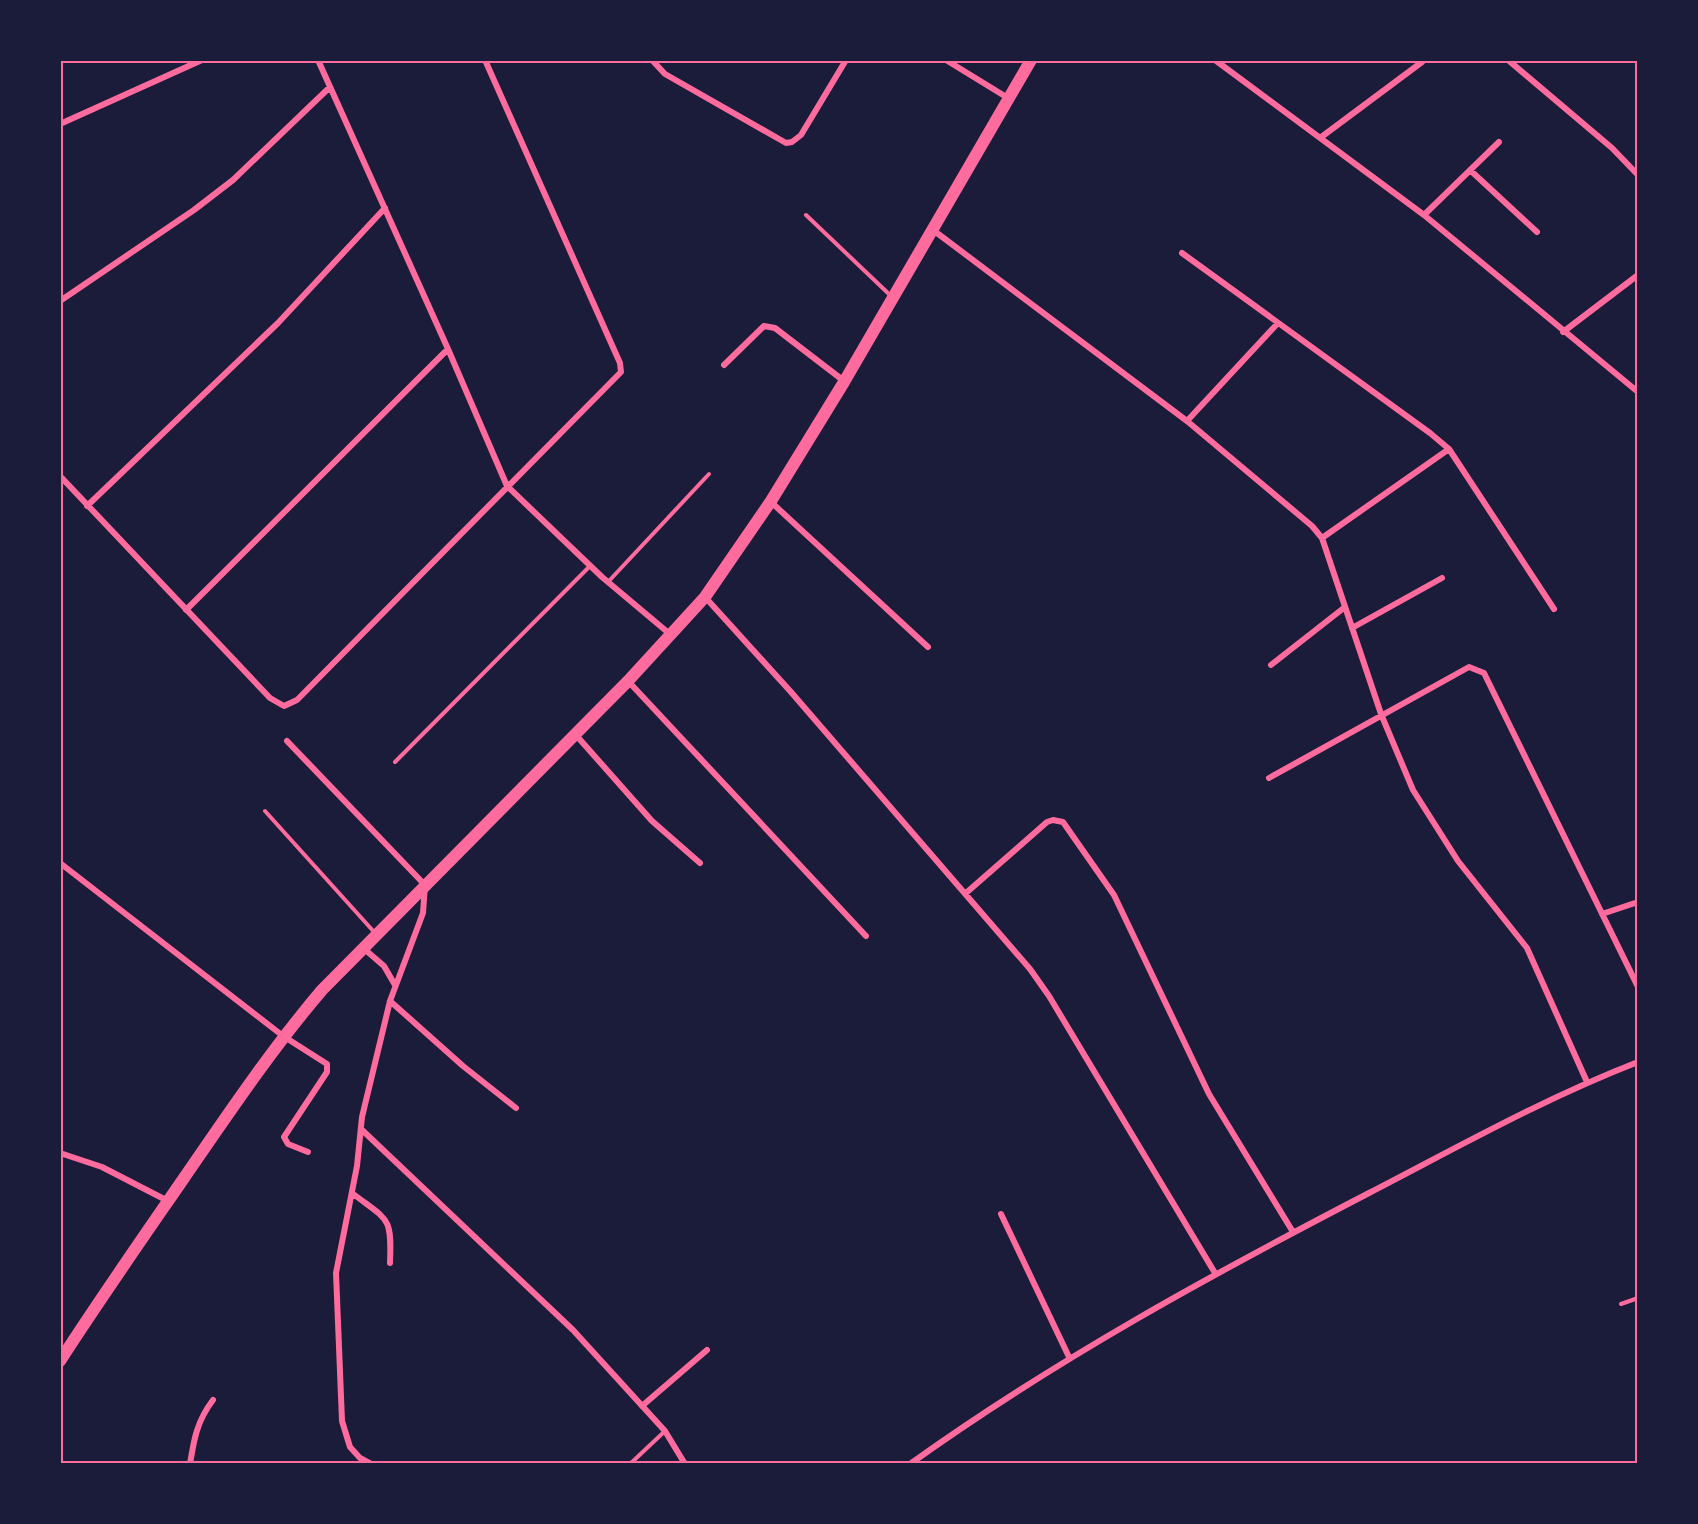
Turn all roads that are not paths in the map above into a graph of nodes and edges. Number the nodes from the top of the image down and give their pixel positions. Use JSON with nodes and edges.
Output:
{"nodes":[{"id":1,"x":202,"y":60,"type":"edge"},
{"id":2,"x":318,"y":60,"type":"edge"},
{"id":3,"x":485,"y":60,"type":"edge"},
{"id":4,"x":652,"y":60,"type":"edge"},
{"id":5,"x":846,"y":60,"type":"edge"},
{"id":6,"x":946,"y":60,"type":"edge"},
{"id":7,"x":1215,"y":60,"type":"edge"},
{"id":8,"x":1508,"y":60,"type":"edge"},
{"id":9,"x":1027,"y":61,"type":"edge"},
{"id":10,"x":1422,"y":62,"type":"dead end"},
{"id":11,"x":330,"y":87,"type":"junction"},
{"id":12,"x":1009,"y":99,"type":"junction"},
{"id":13,"x":60,"y":124,"type":"edge"},
{"id":14,"x":1320,"y":138,"type":"junction"},
{"id":15,"x":1499,"y":142,"type":"dead end"},
{"id":16,"x":1470,"y":170,"type":"junction"},
{"id":17,"x":1638,"y":175,"type":"edge"},
{"id":18,"x":385,"y":208,"type":"junction"},
{"id":19,"x":806,"y":214,"type":"dead end"},
{"id":20,"x":1424,"y":215,"type":"junction"},
{"id":21,"x":933,"y":230,"type":"junction"},
{"id":22,"x":1537,"y":232,"type":"dead end"},
{"id":23,"x":1182,"y":253,"type":"dead end"},
{"id":24,"x":1638,"y":274,"type":"edge"},
{"id":25,"x":893,"y":297,"type":"junction"},
{"id":26,"x":60,"y":301,"type":"edge"},
{"id":27,"x":1277,"y":324,"type":"junction"},
{"id":28,"x":1563,"y":332,"type":"junction"},
{"id":29,"x":448,"y":349,"type":"junction"},
{"id":30,"x":724,"y":365,"type":"dead end"},
{"id":31,"x":844,"y":382,"type":"junction"},
{"id":32,"x":1638,"y":392,"type":"edge"},
{"id":33,"x":1187,"y":421,"type":"junction"},
{"id":34,"x":1449,"y":449,"type":"junction"},
{"id":35,"x":709,"y":474,"type":"dead end"},
{"id":36,"x":60,"y":476,"type":"edge"},
{"id":37,"x":507,"y":486,"type":"junction"},
{"id":38,"x":771,"y":501,"type":"junction"},
{"id":39,"x":87,"y":506,"type":"junction"},
{"id":40,"x":1322,"y":538,"type":"junction"},
{"id":41,"x":590,"y":566,"type":"junction"},
{"id":42,"x":1442,"y":578,"type":"dead end"},
{"id":43,"x":608,"y":582,"type":"junction"},
{"id":44,"x":705,"y":597,"type":"junction"},
{"id":45,"x":1345,"y":607,"type":"junction"},
{"id":46,"x":1554,"y":609,"type":"dead end"},
{"id":47,"x":186,"y":610,"type":"junction"},
{"id":48,"x":1352,"y":628,"type":"junction"},
{"id":49,"x":672,"y":635,"type":"junction"},
{"id":50,"x":928,"y":647,"type":"dead end"},
{"id":51,"x":1271,"y":665,"type":"dead end"},
{"id":52,"x":628,"y":681,"type":"junction"},
{"id":53,"x":1381,"y":714,"type":"junction"},
{"id":54,"x":574,"y":733,"type":"junction"},
{"id":55,"x":288,"y":741,"type":"dead end"},
{"id":56,"x":394,"y":762,"type":"dead end"},
{"id":57,"x":1269,"y":778,"type":"dead end"},
{"id":58,"x":265,"y":811,"type":"dead end"},
{"id":59,"x":60,"y":863,"type":"edge"},
{"id":60,"x":700,"y":863,"type":"dead end"},
{"id":61,"x":425,"y":885,"type":"junction"},
{"id":62,"x":966,"y":893,"type":"junction"},
{"id":63,"x":1638,"y":902,"type":"edge"},
{"id":64,"x":1602,"y":914,"type":"junction"},
{"id":65,"x":376,"y":933,"type":"junction"},
{"id":66,"x":866,"y":936,"type":"dead end"},
{"id":67,"x":362,"y":947,"type":"junction"},
{"id":68,"x":396,"y":985,"type":"junction"},
{"id":69,"x":1638,"y":987,"type":"edge"},
{"id":70,"x":390,"y":1001,"type":"junction"},
{"id":71,"x":283,"y":1036,"type":"junction"},
{"id":72,"x":1638,"y":1062,"type":"edge"},
{"id":73,"x":1587,"y":1082,"type":"junction"},
{"id":74,"x":516,"y":1108,"type":"dead end"},
{"id":75,"x":361,"y":1130,"type":"junction"},
{"id":76,"x":308,"y":1152,"type":"dead end"},
{"id":77,"x":60,"y":1153,"type":"edge"},
{"id":78,"x":352,"y":1193,"type":"junction"},
{"id":79,"x":168,"y":1201,"type":"junction"},
{"id":80,"x":1001,"y":1214,"type":"dead end"},
{"id":81,"x":1293,"y":1232,"type":"junction"},
{"id":82,"x":390,"y":1263,"type":"dead end"},
{"id":83,"x":1215,"y":1274,"type":"junction"},
{"id":84,"x":1638,"y":1298,"type":"edge"},
{"id":85,"x":1621,"y":1304,"type":"dead end"},
{"id":86,"x":707,"y":1350,"type":"dead end"},
{"id":87,"x":1069,"y":1357,"type":"junction"},
{"id":88,"x":60,"y":1361,"type":"edge"},
{"id":89,"x":213,"y":1400,"type":"dead end"},
{"id":90,"x":642,"y":1406,"type":"junction"},
{"id":91,"x":665,"y":1431,"type":"junction"},
{"id":92,"x":190,"y":1464,"type":"edge"},
{"id":93,"x":371,"y":1464,"type":"edge"},
{"id":94,"x":630,"y":1464,"type":"edge"},
{"id":95,"x":685,"y":1464,"type":"edge"},
{"id":96,"x":910,"y":1464,"type":"edge"}],
"edges":[{"from":1,"to":13,"type":"street"},
{"from":2,"to":11,"type":"street"},
{"from":3,"to":37,"type":"street"},
{"from":4,"to":5,"type":"street"},
{"from":6,"to":12,"type":"street"},
{"from":7,"to":14,"type":"street"},
{"from":8,"to":17,"type":"street"},
{"from":9,"to":12,"type":"main road"},
{"from":10,"to":14,"type":"street"},
{"from":11,"to":18,"type":"street"},
{"from":11,"to":26,"type":"street"},
{"from":12,"to":21,"type":"main road"},
{"from":14,"to":20,"type":"street"},
{"from":15,"to":16,"type":"street"},
{"from":16,"to":20,"type":"street"},
{"from":16,"to":22,"type":"street"},
{"from":18,"to":29,"type":"street"},
{"from":18,"to":39,"type":"street"},
{"from":19,"to":25,"type":"lane"},
{"from":20,"to":28,"type":"street"},
{"from":21,"to":25,"type":"main road"},
{"from":21,"to":33,"type":"street"},
{"from":23,"to":27,"type":"street"},
{"from":24,"to":28,"type":"street"},
{"from":25,"to":31,"type":"main road"},
{"from":27,"to":33,"type":"street"},
{"from":27,"to":34,"type":"street"},
{"from":28,"to":32,"type":"street"},
{"from":29,"to":37,"type":"street"},
{"from":29,"to":47,"type":"street"},
{"from":30,"to":31,"type":"street"},
{"from":31,"to":38,"type":"main road"},
{"from":33,"to":40,"type":"street"},
{"from":34,"to":40,"type":"street"},
{"from":34,"to":46,"type":"street"},
{"from":35,"to":43,"type":"lane"},
{"from":36,"to":39,"type":"street"},
{"from":37,"to":41,"type":"street"},
{"from":37,"to":47,"type":"street"},
{"from":38,"to":44,"type":"main road"},
{"from":38,"to":50,"type":"street"},
{"from":39,"to":47,"type":"street"},
{"from":40,"to":45,"type":"street"},
{"from":41,"to":43,"type":"street"},
{"from":41,"to":56,"type":"lane"},
{"from":42,"to":48,"type":"street"},
{"from":43,"to":49,"type":"street"},
{"from":44,"to":49,"type":"main road"},
{"from":44,"to":62,"type":"street"},
{"from":45,"to":48,"type":"street"},
{"from":45,"to":51,"type":"street"},
{"from":48,"to":53,"type":"street"},
{"from":49,"to":52,"type":"main road"},
{"from":52,"to":54,"type":"main road"},
{"from":52,"to":66,"type":"street"},
{"from":53,"to":57,"type":"street"},
{"from":53,"to":64,"type":"street"},
{"from":53,"to":73,"type":"street"},
{"from":54,"to":60,"type":"street"},
{"from":54,"to":61,"type":"main road"},
{"from":55,"to":61,"type":"street"},
{"from":58,"to":65,"type":"lane"},
{"from":59,"to":71,"type":"street"},
{"from":61,"to":65,"type":"main road"},
{"from":61,"to":68,"type":"street"},
{"from":62,"to":81,"type":"street"},
{"from":62,"to":83,"type":"street"},
{"from":63,"to":64,"type":"street"},
{"from":64,"to":69,"type":"street"},
{"from":65,"to":67,"type":"main road"},
{"from":67,"to":68,"type":"street"},
{"from":67,"to":71,"type":"main road"},
{"from":68,"to":70,"type":"street"},
{"from":70,"to":74,"type":"street"},
{"from":70,"to":75,"type":"street"},
{"from":71,"to":76,"type":"street"},
{"from":71,"to":79,"type":"main road"},
{"from":72,"to":73,"type":"street"},
{"from":73,"to":81,"type":"street"},
{"from":75,"to":78,"type":"street"},
{"from":75,"to":90,"type":"street"},
{"from":77,"to":79,"type":"street"},
{"from":78,"to":82,"type":"street"},
{"from":78,"to":93,"type":"street"},
{"from":79,"to":88,"type":"main road"},
{"from":80,"to":87,"type":"street"},
{"from":81,"to":83,"type":"street"},
{"from":83,"to":87,"type":"street"},
{"from":84,"to":85,"type":"lane"},
{"from":86,"to":90,"type":"street"},
{"from":87,"to":96,"type":"street"},
{"from":89,"to":92,"type":"street"},
{"from":90,"to":91,"type":"street"},
{"from":91,"to":94,"type":"lane"},
{"from":91,"to":95,"type":"street"}]}
